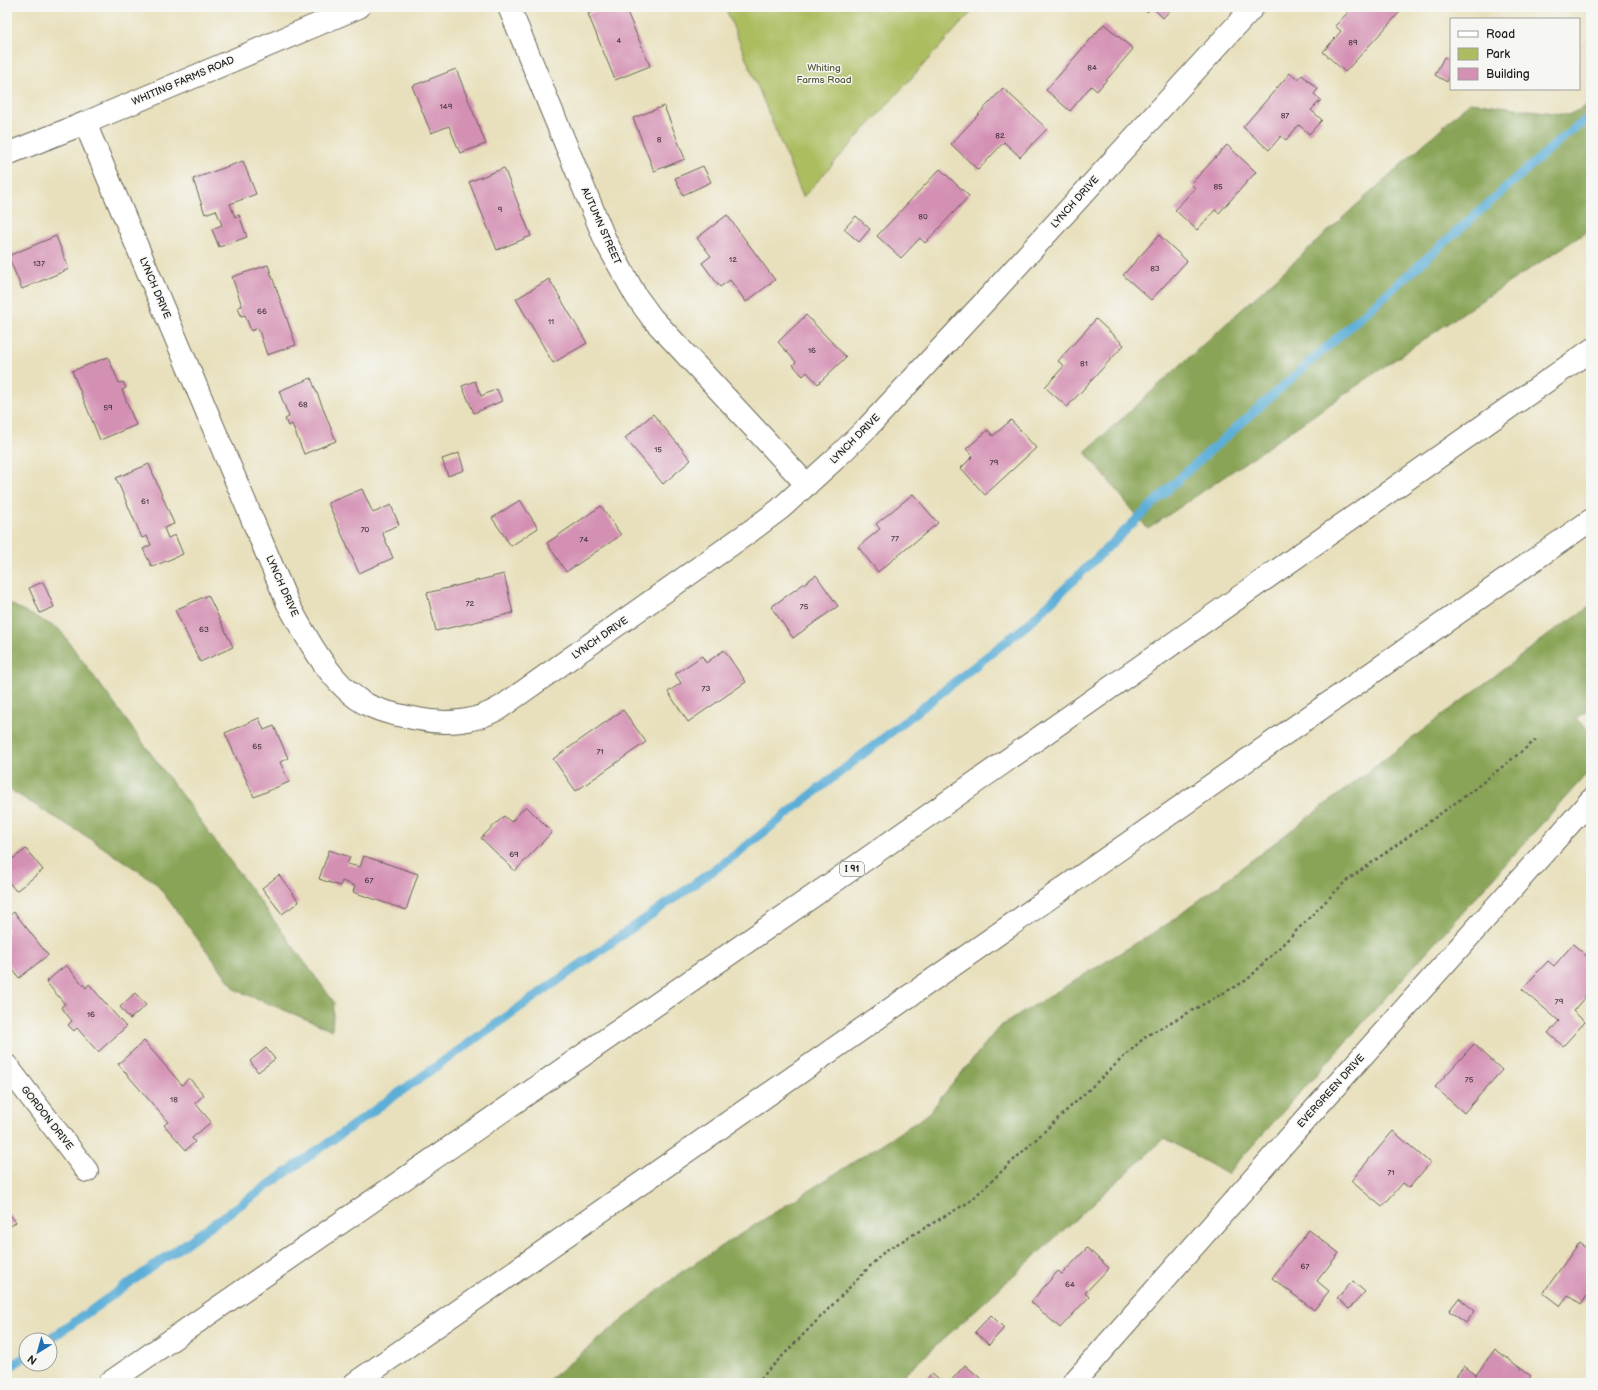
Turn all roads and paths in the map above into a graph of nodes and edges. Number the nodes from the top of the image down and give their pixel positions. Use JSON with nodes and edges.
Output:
{"nodes":[{"id":1,"x":359,"y":7,"type":"edge"},
{"id":2,"x":509,"y":7,"type":"edge"},
{"id":3,"x":1253,"y":7,"type":"edge"},
{"id":4,"x":85,"y":123,"type":"junction"},
{"id":5,"x":7,"y":154,"type":"edge"},
{"id":6,"x":1591,"y":350,"type":"edge"},
{"id":7,"x":807,"y":485,"type":"junction"},
{"id":8,"x":1591,"y":520,"type":"edge"},
{"id":9,"x":1536,"y":740,"type":"dead end"},
{"id":10,"x":1591,"y":800,"type":"edge"},
{"id":11,"x":7,"y":1066,"type":"edge"},
{"id":12,"x":87,"y":1171,"type":"dead end"},
{"id":13,"x":109,"y":1383,"type":"edge"},
{"id":14,"x":355,"y":1383,"type":"edge"},
{"id":15,"x":756,"y":1383,"type":"edge"},
{"id":16,"x":1073,"y":1383,"type":"edge"}],
"edges":[{"from":1,"to":4,"type":"main road","name":"WHITING FARMS ROAD"},
{"from":2,"to":7,"type":"main road","name":"AUTUMN STREET"},
{"from":3,"to":7,"type":"main road","name":"LYNCH DRIVE"},
{"from":4,"to":5,"type":"main road","name":"WHITING FARMS ROAD"},
{"from":4,"to":7,"type":"main road","name":"LYNCH DRIVE"},
{"from":6,"to":13,"type":"main road","number":"I 91"},
{"from":8,"to":14,"type":"main road"},
{"from":9,"to":15,"type":"path"},
{"from":10,"to":16,"type":"main road","name":"EVERGREEN DRIVE"},
{"from":11,"to":12,"type":"main road","name":"GORDON DRIVE"}]}
